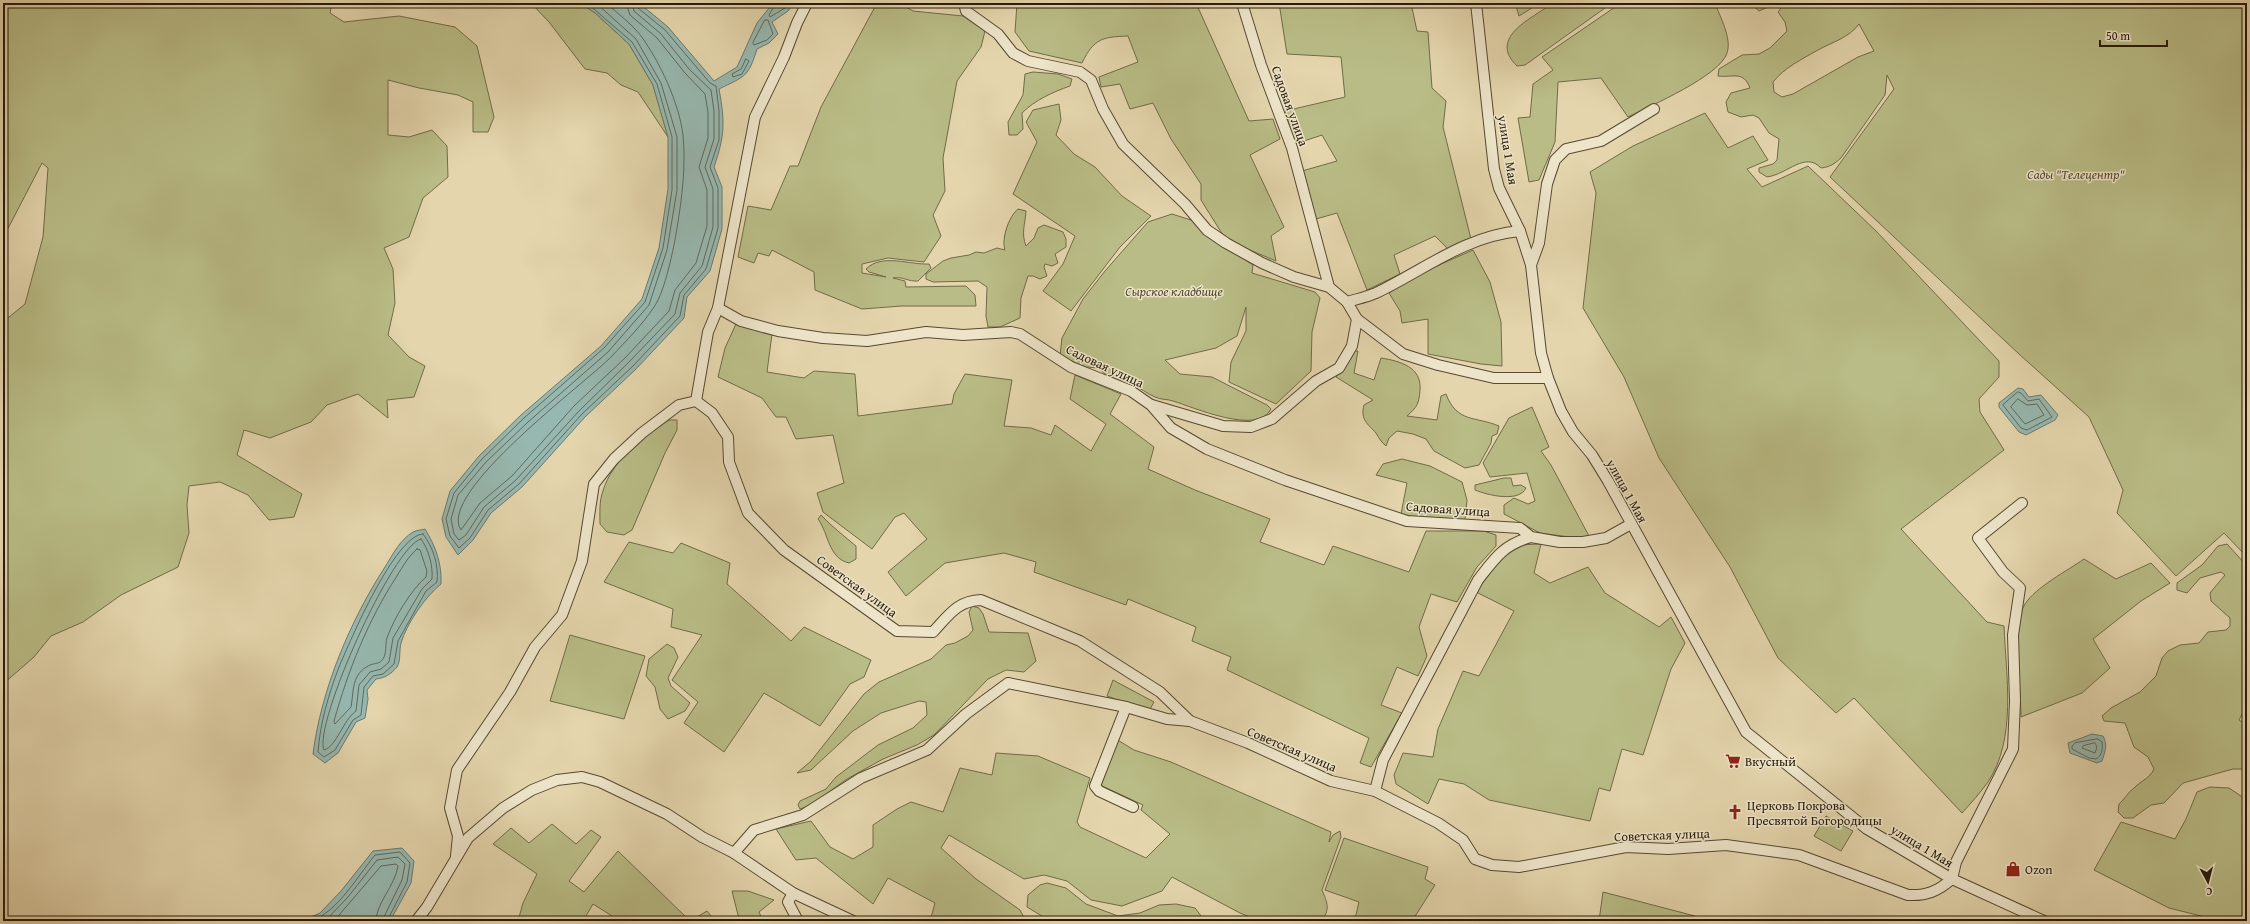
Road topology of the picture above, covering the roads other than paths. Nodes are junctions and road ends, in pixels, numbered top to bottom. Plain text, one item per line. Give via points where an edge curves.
1 (808, 3) edge
2 (964, 3) edge
3 (1242, 3) edge
4 (1476, 3) edge
5 (1654, 109) dead end
6 (1520, 231) junction
7 (1531, 265) junction
8 (1329, 288) junction
9 (1347, 302) junction
10 (718, 308) junction
11 (1357, 319) junction
12 (1548, 378) junction
13 (696, 401) junction
14 (1151, 405) junction
15 (2022, 503) dead end
16 (1631, 524) junction
17 (1531, 537) junction
18 (1126, 707) junction
19 (1190, 721) junction
20 (1375, 790) junction
21 (1134, 807) dead end
22 (734, 853) junction
23 (456, 856) junction
24 (1952, 879) junction
25 (793, 893) junction
26 (416, 921) edge
27 (798, 921) edge
28 (853, 921) edge
29 (2044, 921) edge

1 - 10 street via 755,117
2 - 8 street via 966,11 998,34 1013,53 1028,61 1080,72 1092,80 1103,109 1123,144 1185,204 1207,230 1262,263
3 - 8 street, Садовая улица via 1261,65 1292,148
4 - 6 street, улица 1 Мая via 1494,169 1499,188
5 - 7 street via 1601,141 1566,150 1555,160 1543,207 1539,243
6 - 7 street, улица 1 Мая
6 - 9 street via 1497,233 1469,243 1375,294
7 - 12 street, улица 1 Мая via 1541,352
8 - 9 street
9 - 11 street
10 - 13 street via 708,332
10 - 14 street, Садовая улица via 741,321 778,331 822,338 867,341 926,332 963,335 1011,332 1020,334 1071,367 1131,390
11 - 12 street via 1403,354 1438,365 1494,378
11 - 14 street via 1352,346 1339,368 1316,381 1272,419 1250,427 1223,426
12 - 16 street, улица 1 Мая via 1560,411 1592,455
13 - 19 street, Советская улица via 712,413 728,437 729,462 748,513 784,550 897,632 933,632 959,605 968,600 981,600 1080,641 1160,692
13 - 23 street via 678,405 642,433 614,459 594,484 582,560 562,615 535,647 510,692 457,770 450,808 458,836
14 - 17 street, Садовая улица via 1171,428 1208,449 1285,480 1407,521 1520,528
15 - 24 street via 1978,538 2003,572 2020,588 2013,635 2013,749 1956,862
16 - 17 street, Садовая улица via 1606,538 1583,542 1560,542
16 - 24 street, улица 1 Мая via 1746,732 1867,828
17 - 20 street, Садовая улица via 1514,542 1496,557 1478,580 1383,760
18 - 19 street via 1167,719
18 - 21 street via 1095,786 1099,791
18 - 22 street via 1008,683 966,714 927,750 861,778 803,815 754,830
19 - 20 street, Советская улица via 1248,743 1331,781
20 - 24 street, Советская улица via 1438,823 1463,840 1475,859 1492,865 1519,867 1626,846 1668,849 1726,845 1799,855 1908,895 1922,896 1933,893
22 - 23 street via 702,837 667,814 600,782 582,777 557,780 532,790 503,808 468,838
22 - 25 street
23 - 26 street via 427,907
24 - 29 street
25 - 27 street via 788,902
25 - 28 street

